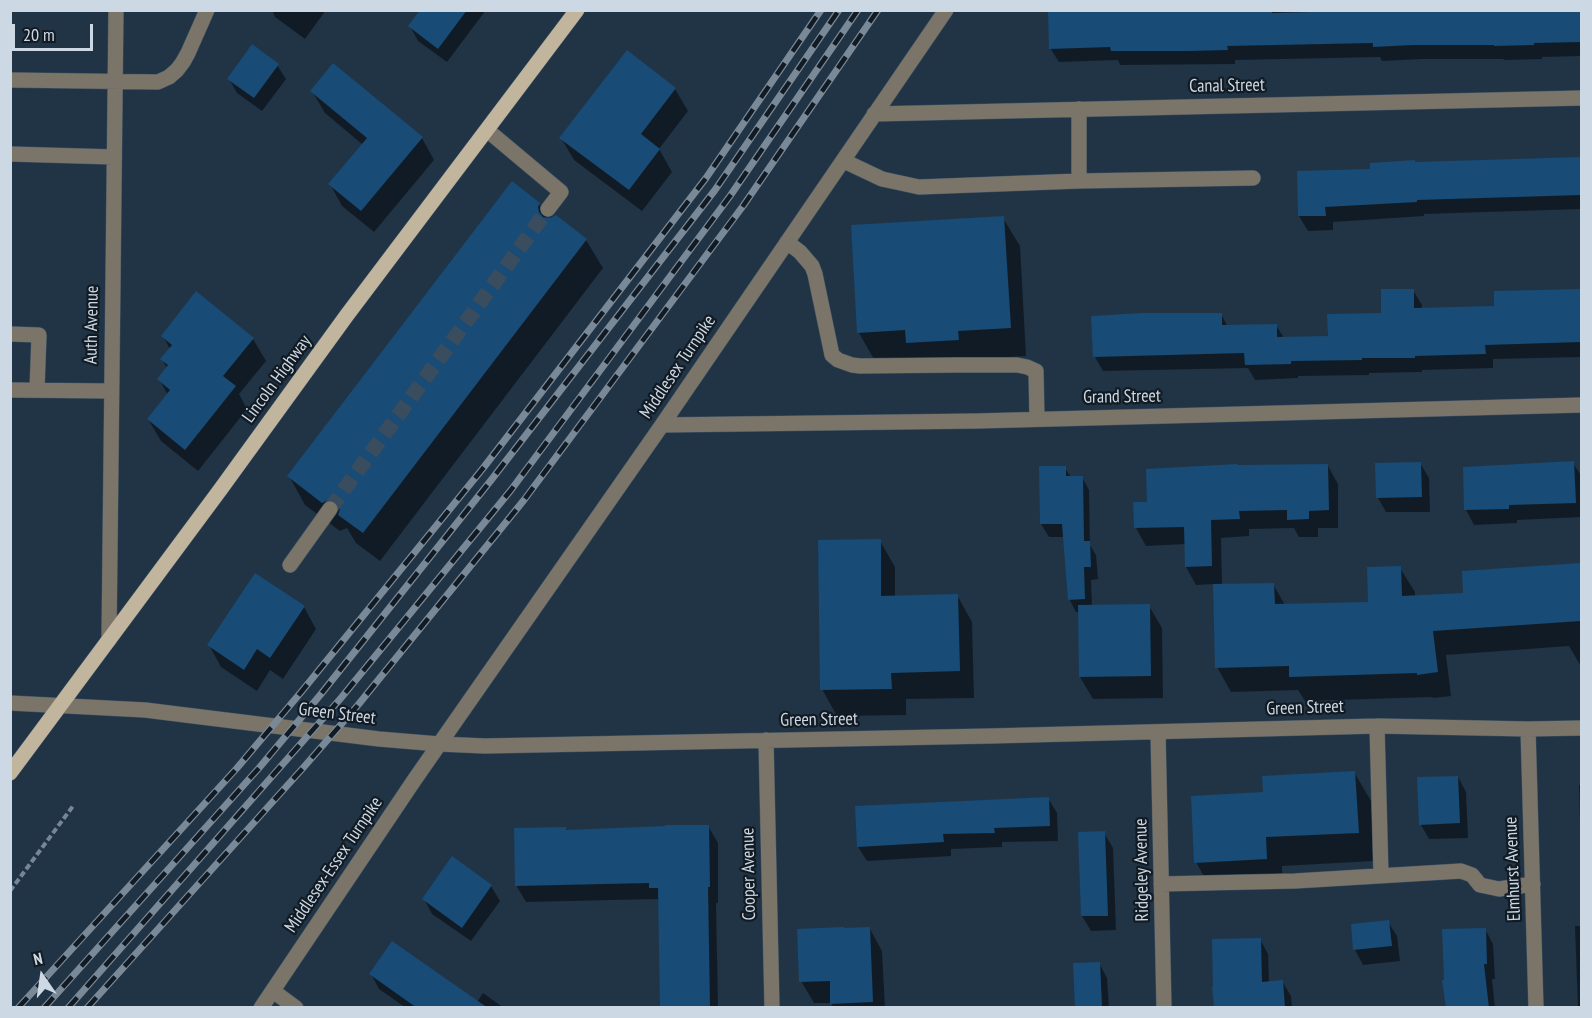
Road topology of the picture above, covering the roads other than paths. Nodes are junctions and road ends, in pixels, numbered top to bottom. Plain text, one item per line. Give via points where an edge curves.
1 (116, 10) edge
2 (207, 10) edge
3 (577, 10) edge
4 (946, 10) edge
5 (10, 80) edge
6 (115, 81) junction
7 (1581, 98) edge
8 (1078, 109) junction
9 (874, 114) junction
10 (487, 130) junction
11 (10, 154) edge
12 (114, 157) junction
13 (844, 162) junction
14 (1253, 178) dead end
15 (1079, 181) junction
16 (548, 209) tunnel mouth
17 (787, 242) junction
18 (10, 334) edge
19 (10, 390) edge
20 (37, 390) junction
21 (111, 391) junction
22 (1581, 405) edge
23 (1037, 419) junction
24 (662, 425) junction
25 (330, 509) tunnel mouth
26 (290, 565) dead end
27 (109, 640) junction
28 (10, 703) edge
29 (60, 706) junction
30 (1377, 726) junction
31 (1581, 728) edge
32 (1528, 729) junction
33 (1158, 732) junction
34 (766, 740) junction
35 (439, 744) junction
36 (10, 773) edge
37 (1381, 875) junction
38 (1161, 884) junction
39 (1533, 884) junction
40 (273, 991) junction
41 (261, 1008) edge
42 (296, 1008) edge
43 (772, 1008) edge
44 (1164, 1008) edge
45 (1536, 1008) edge

1 - 6 street, Auth Avenue
2 - 6 street via 177,70 158,82
3 - 10 main road, Lincoln Highway
4 - 9 street, Middlesex Turnpike
5 - 6 street
6 - 12 street, Auth Avenue
7 - 8 street, Canal Street
8 - 9 street, Canal Street
8 - 15 street
9 - 13 street, Middlesex Turnpike
10 - 16 street via 561,192
10 - 27 main road, Lincoln Highway
11 - 12 street
12 - 21 street, Auth Avenue
13 - 15 street via 882,179 920,187
13 - 17 street, Middlesex Turnpike
14 - 15 street
17 - 23 street via 812,266 832,355 838,360 860,366 1027,367 1036,371
17 - 24 street, Middlesex Turnpike
18 - 20 street via 39,335
19 - 20 street
20 - 21 street
21 - 27 street, Auth Avenue
22 - 23 street, Grand Street
23 - 24 street, Grand Street
24 - 35 street, Middlesex Turnpike
25 - 26 street
27 - 29 main road, Lincoln Highway
28 - 29 street, Green Street
29 - 35 street, Green Street via 146,710
29 - 36 main road, Lincoln Highway
30 - 32 street, Green Street
30 - 33 street, Green Street
30 - 37 street
31 - 32 street, Green Street
32 - 39 street, Elmhurst Avenue
33 - 34 street, Green Street
33 - 38 street, Ridgeley Avenue
34 - 35 street, Green Street
34 - 43 street, Cooper Avenue
35 - 40 street, Middlesex-Essex Turnpike
37 - 38 street
37 - 39 street via 1461,871 1472,875 1480,885 1499,889
38 - 44 street, Ridgeley Avenue
39 - 45 street, Elmhurst Avenue
40 - 41 street, Middlesex-Essex Turnpike
40 - 42 street

